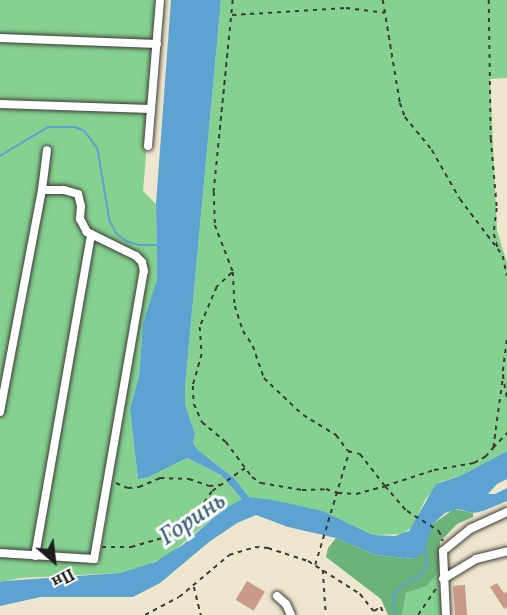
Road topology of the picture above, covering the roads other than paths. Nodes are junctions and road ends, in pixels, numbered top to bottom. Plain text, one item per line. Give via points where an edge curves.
1 (160, 0) edge
2 (0, 38) edge
3 (157, 44) junction
4 (0, 104) edge
5 (150, 109) junction
6 (148, 146) dead end
7 (47, 150) dead end
8 (42, 190) junction
9 (91, 234) junction
10 (0, 412) edge
11 (507, 512) edge
12 (507, 551) edge
13 (0, 553) edge
14 (35, 556) junction
15 (443, 579) junction
16 (277, 596) dead end
17 (291, 615) edge
18 (446, 615) edge

1 - 3 street
2 - 3 street
3 - 5 street
4 - 5 street
5 - 6 street
7 - 8 street
8 - 9 street via 78,194 81,219
8 - 10 street
9 - 14 street
9 - 14 street via 136,256 144,269 109,475 94,560
11 - 15 street via 470,529 443,551
12 - 15 street via 476,559
13 - 14 street
15 - 18 street
16 - 17 street

